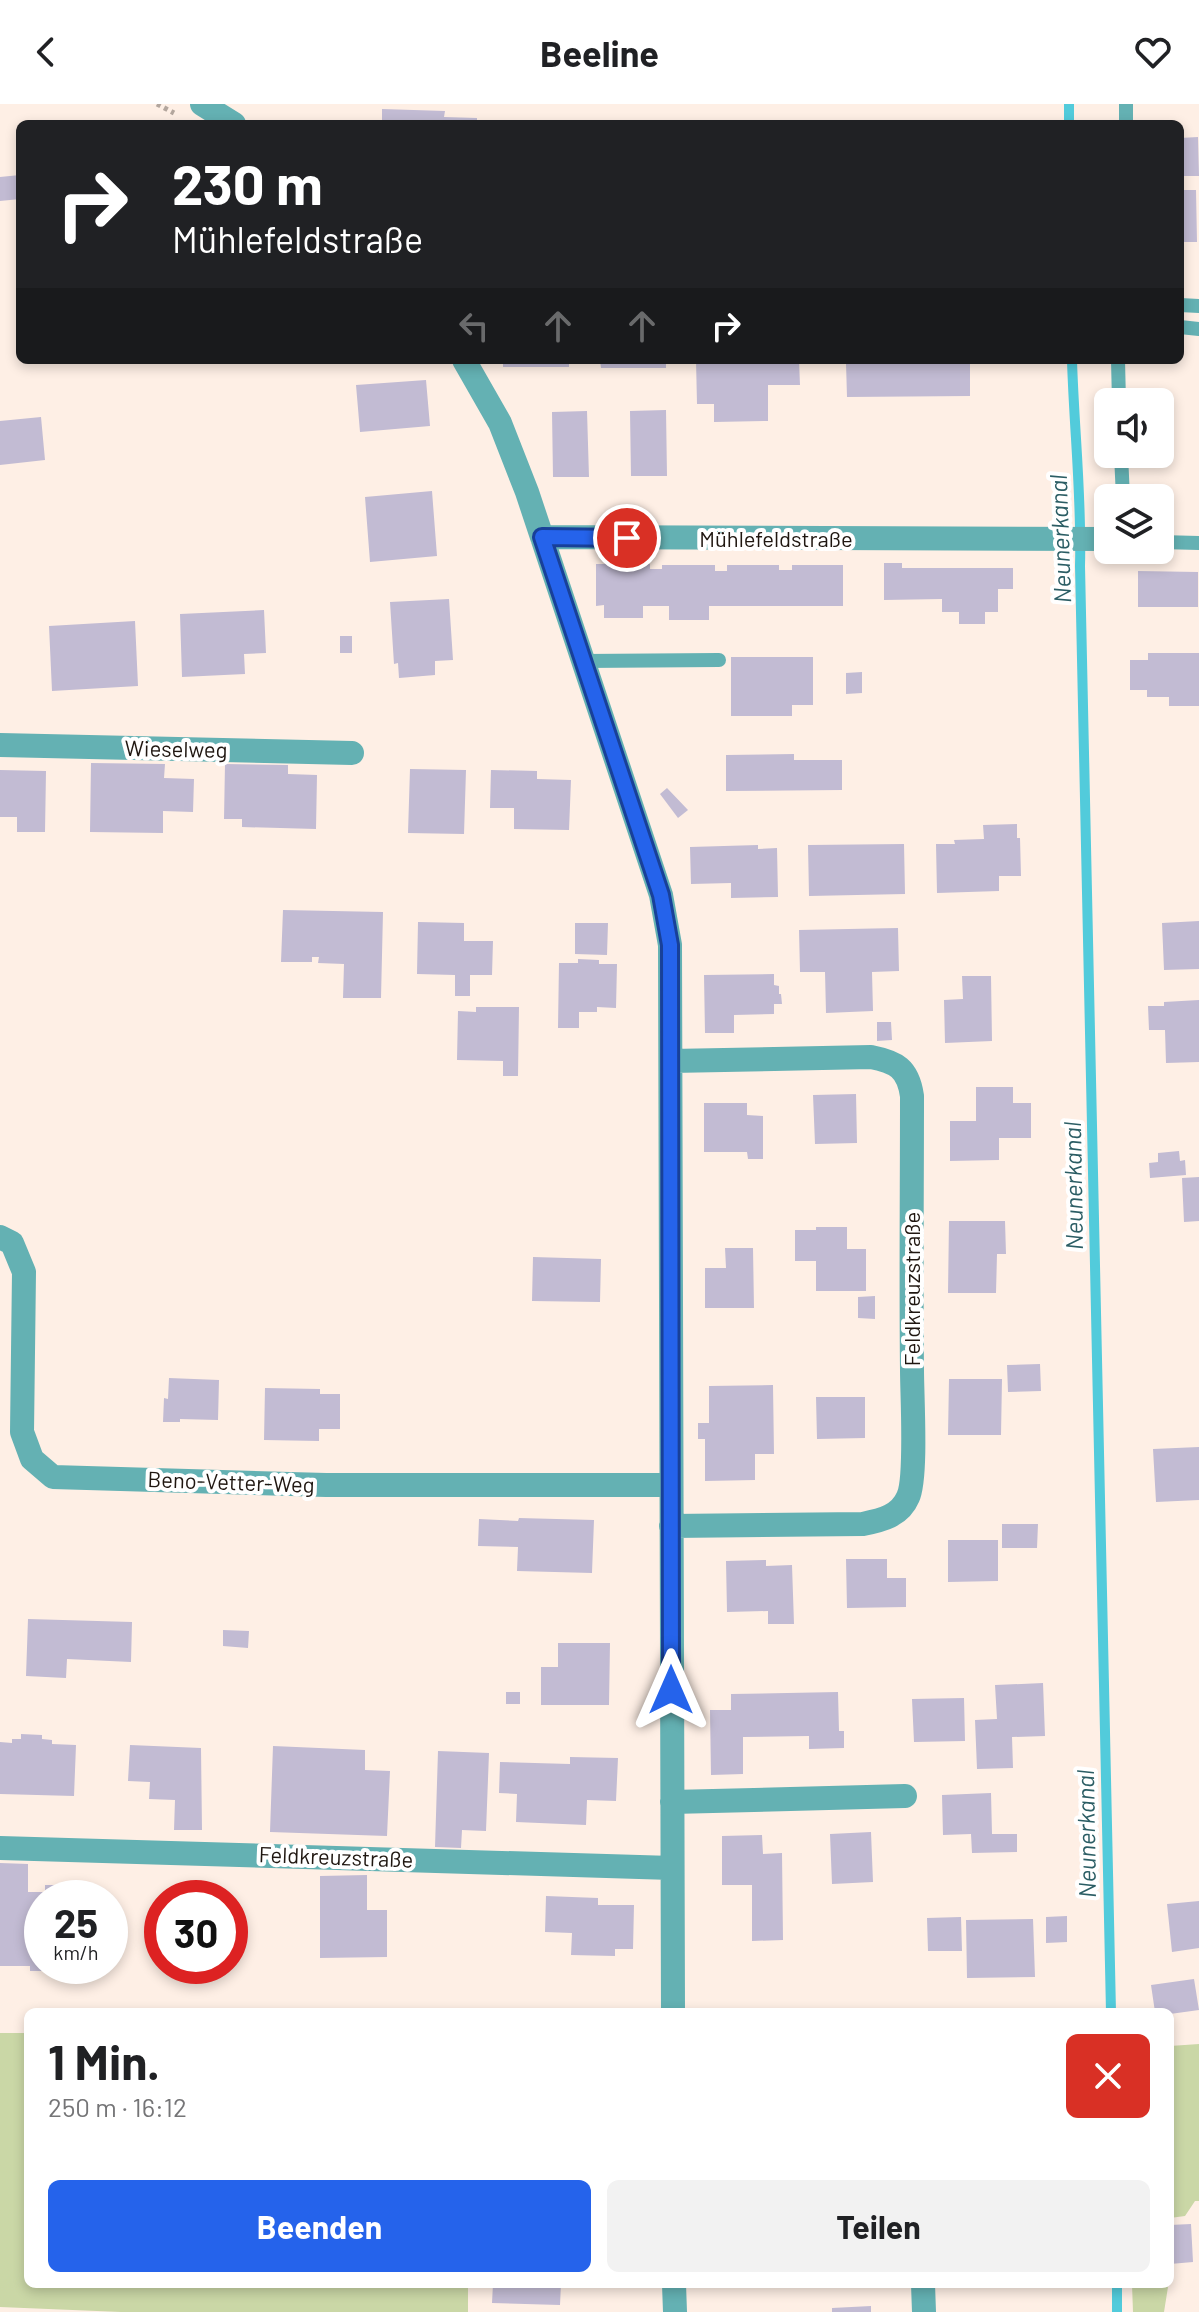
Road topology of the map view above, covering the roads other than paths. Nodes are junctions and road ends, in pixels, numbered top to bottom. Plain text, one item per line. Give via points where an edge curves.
1 (202, 104) edge
2 (237, 117) edge
3 (466, 364) edge
4 (1118, 364) edge
5 (1119, 388) edge
6 (542, 537) junction
7 (1094, 539) edge
8 (1174, 542) edge
9 (1199, 543) edge
10 (719, 660) dead end
11 (583, 661) junction
12 (0, 745) edge
13 (352, 753) dead end
14 (671, 1061) junction
15 (0, 1237) edge
16 (671, 1485) junction
17 (671, 1526) junction
18 (905, 1796) dead end
19 (672, 1802) junction
20 (0, 1848) edge
21 (672, 1868) junction
22 (673, 2008) edge
23 (674, 2288) edge
24 (923, 2288) edge
25 (675, 2312) edge
26 (924, 2312) edge

1 - 2 street
3 - 6 street via 511,448
4 - 5 lane
6 - 7 street, Mühlefeldstraße
6 - 11 street
8 - 9 lane
10 - 11 lane
11 - 14 street via 664,910 670,945
12 - 13 street, Wieselweg
14 - 16 street
14 - 17 street, Feldkreuzstraße via 871,1057 891,1061 903,1071 912,1096 913,1386 912,1474 909,1496 898,1512 863,1524
15 - 16 street, Beno-Vetter-Weg via 12,1243 24,1272 22,1432 32,1459 53,1477 326,1485
16 - 17 street
17 - 19 street
18 - 19 street
19 - 21 street
20 - 21 street, Feldkreuzstraße
21 - 22 street
23 - 25 street
24 - 26 street

